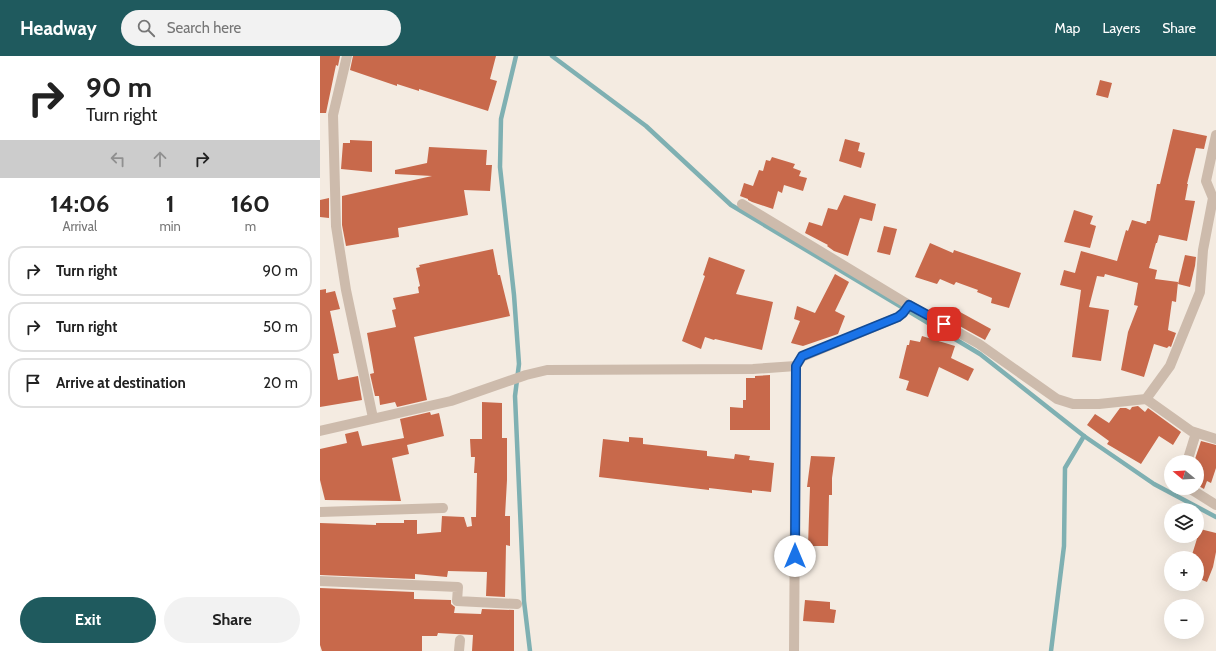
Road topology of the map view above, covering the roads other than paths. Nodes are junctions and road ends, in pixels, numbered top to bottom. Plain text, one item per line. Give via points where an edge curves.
1 (348, 56) edge
2 (1216, 135) edge
3 (742, 204) dead end
4 (906, 309) junction
5 (796, 366) junction
6 (1146, 399) junction
7 (373, 418) junction
8 (320, 431) edge
9 (1196, 433) junction
10 (1216, 439) edge
11 (1188, 455) edge
12 (1200, 495) edge
13 (1216, 505) edge
14 (443, 508) dead end
15 (320, 512) edge
16 (320, 581) edge
17 (517, 604) dead end
18 (460, 640) dead end
19 (459, 651) edge
20 (794, 651) edge

1 - 7 street via 333,115 336,226 346,290
2 - 6 street via 1206,182 1213,198 1203,250 1200,292 1170,366
3 - 4 street
4 - 5 street via 898,317 802,356
4 - 6 street via 980,344 1057,399 1073,404 1099,404
5 - 7 street via 753,369 548,370 526,375 452,401
5 - 20 street
6 - 9 street
7 - 8 street
9 - 10 street
9 - 11 street
12 - 13 street
14 - 15 street
16 - 17 street via 458,587 457,601
18 - 19 street

